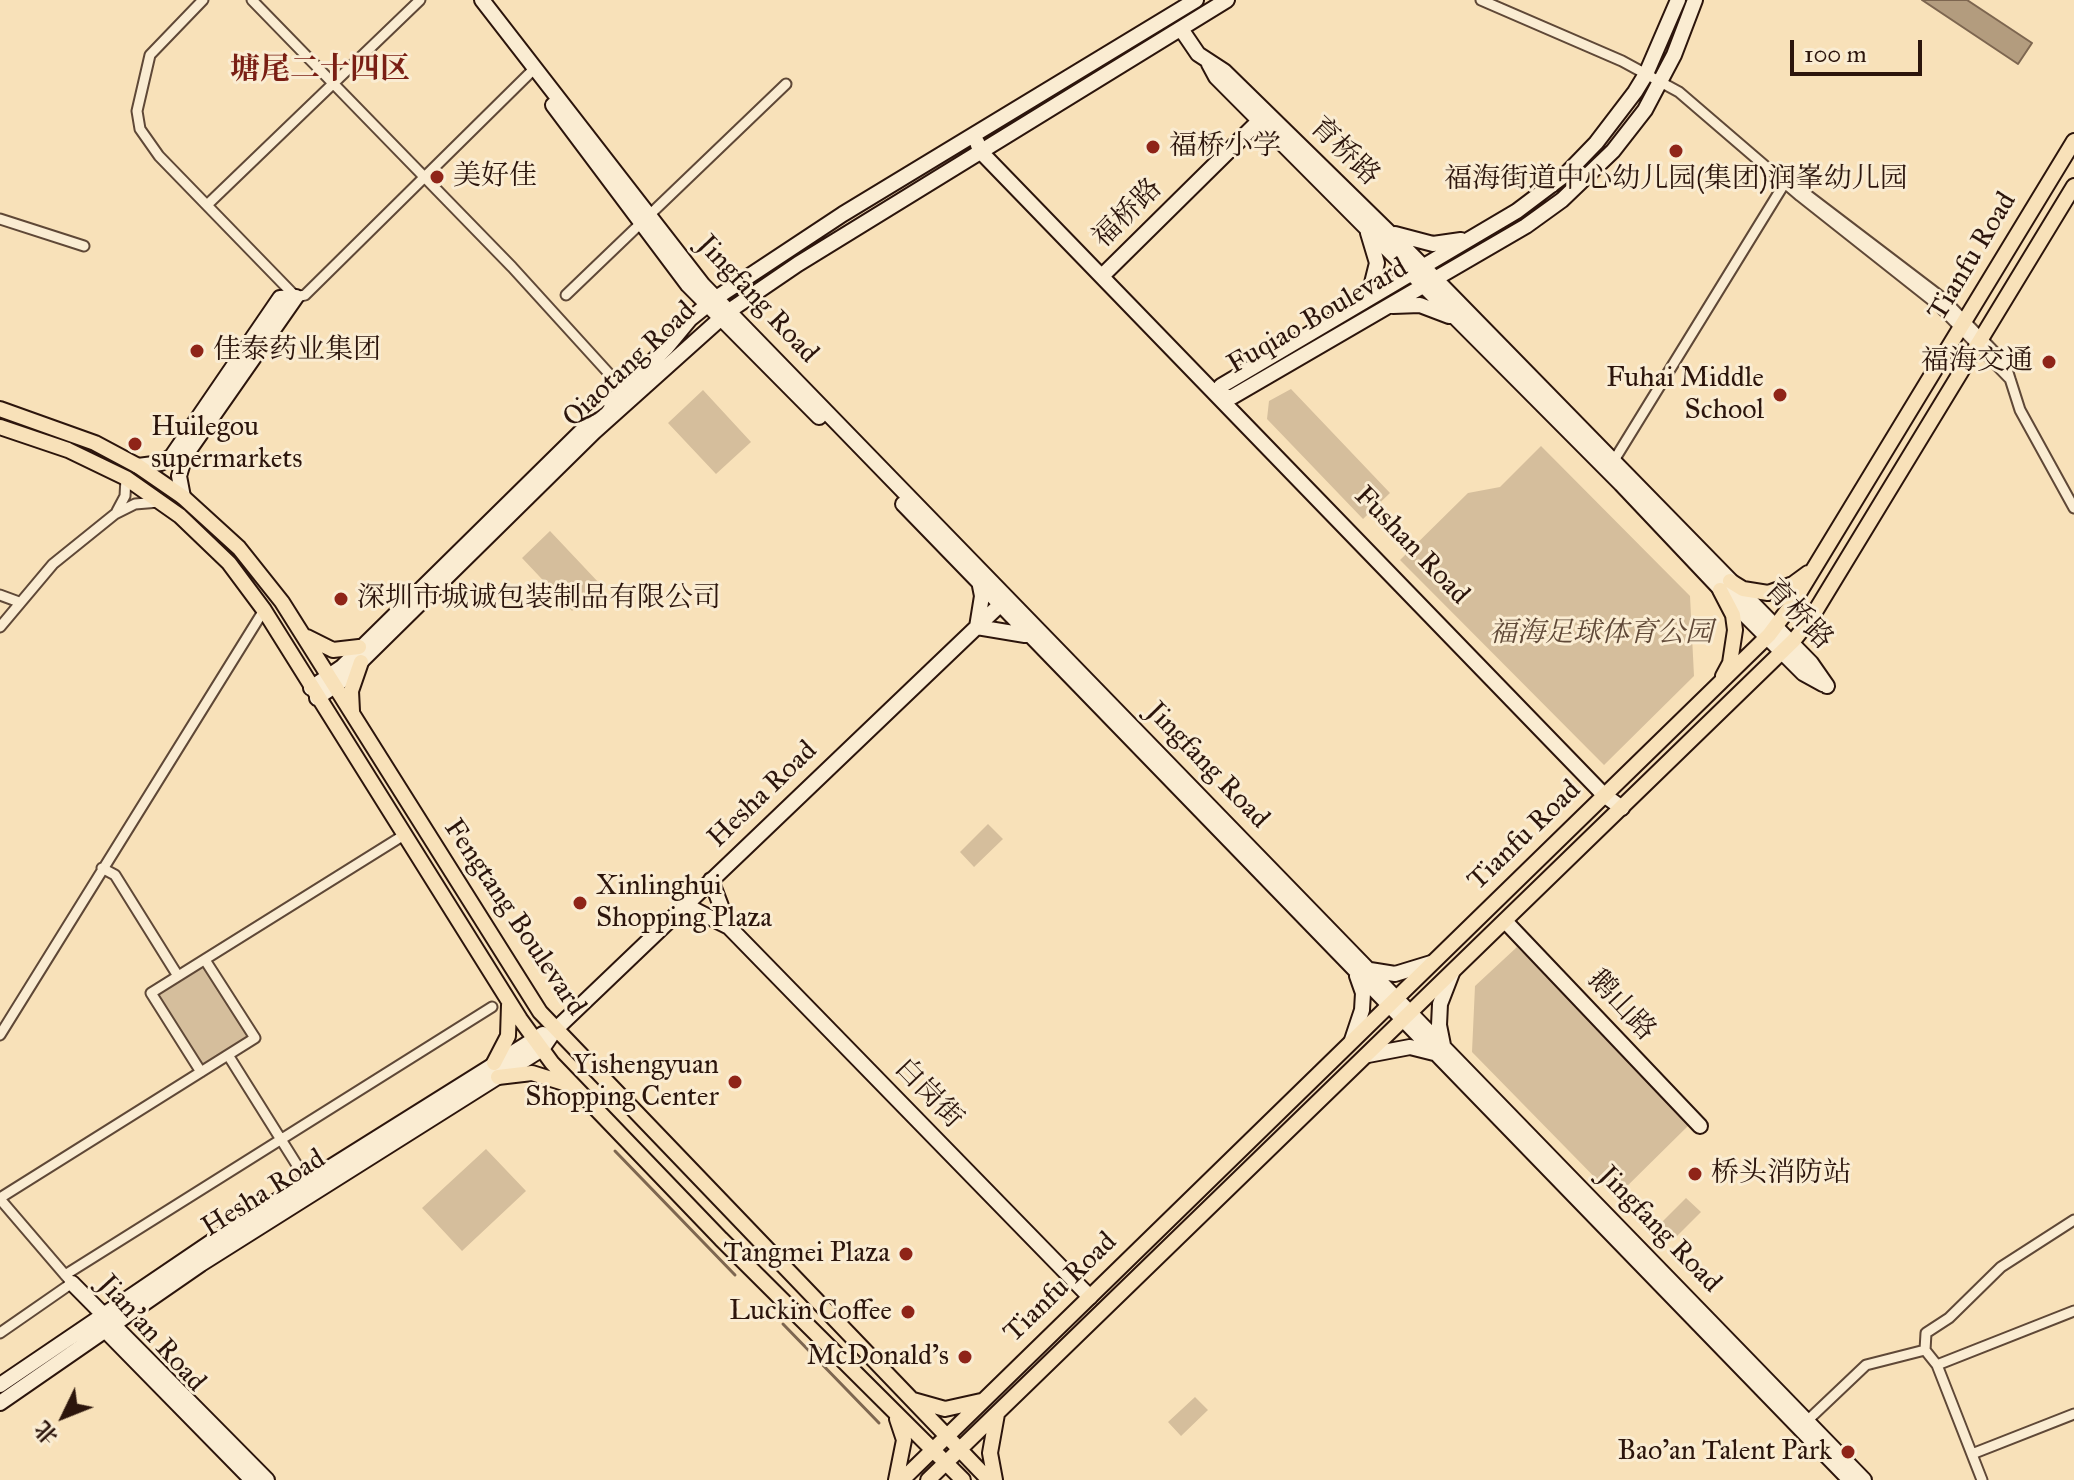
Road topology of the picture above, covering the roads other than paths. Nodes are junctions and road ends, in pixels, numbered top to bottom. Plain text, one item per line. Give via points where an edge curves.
1 (203, 0) edge
2 (252, 0) edge
3 (420, 0) edge
4 (471, 0) edge
5 (482, 0) edge
6 (1196, 0) edge
7 (1227, 0) edge
8 (1481, 0) edge
9 (1678, 0) edge
10 (1695, 0) edge
11 (1181, 29) junction
12 (1208, 63) junction
13 (532, 71) junction
14 (1646, 74) junction
15 (1661, 82) junction
16 (333, 83) junction
17 (786, 84) dead end
18 (1259, 121) junction
19 (974, 134) junction
20 (2074, 141) edge
21 (984, 148) junction
22 (424, 177) junction
23 (1786, 181) junction
24 (2074, 186) edge
25 (207, 205) junction
26 (1517, 211) junction
27 (0, 219) edge
28 (645, 219) junction
29 (1362, 223) junction
30 (1526, 226) junction
31 (1387, 230) junction
32 (1473, 237) junction
33 (84, 246) dead end
34 (1418, 270) junction
35 (1105, 273) junction
36 (1430, 282) junction
37 (566, 295) dead end
38 (296, 297) junction
39 (712, 302) junction
40 (1384, 308) junction
41 (1351, 310) junction
42 (725, 314) junction
43 (1461, 322) junction
44 (1962, 324) junction
45 (1979, 342) junction
46 (626, 386) junction
47 (1224, 394) junction
48 (0, 409) edge
49 (1, 429) edge
50 (1613, 462) junction
51 (138, 466) junction
52 (126, 478) junction
53 (183, 497) junction
54 (161, 502) junction
55 (2074, 508) edge
56 (115, 514) junction
57 (1817, 564) junction
58 (980, 585) junction
59 (1725, 585) junction
60 (0, 595) edge
61 (19, 602) junction
62 (1003, 602) junction
63 (264, 610) junction
64 (0, 627) edge
65 (977, 627) junction
66 (1771, 632) junction
67 (301, 633) junction
68 (1028, 636) junction
69 (1786, 647) junction
70 (360, 654) junction
71 (332, 682) junction
72 (1714, 690) junction
73 (314, 693) junction
74 (355, 719) junction
75 (1607, 792) junction
76 (1622, 808) junction
77 (404, 835) junction
78 (102, 868) junction
79 (711, 880) junction
80 (685, 905) junction
81 (1505, 921) junction
82 (729, 927) junction
83 (205, 960) junction
84 (1432, 963) junction
85 (1363, 971) junction
86 (1452, 973) junction
87 (178, 976) junction
88 (507, 997) junction
89 (1393, 1001) junction
90 (492, 1007) dead end
91 (1407, 1016) junction
92 (555, 1030) junction
93 (0, 1035) edge
94 (1352, 1040) junction
95 (538, 1044) junction
96 (1439, 1049) junction
97 (228, 1055) junction
98 (1368, 1055) junction
99 (496, 1070) junction
100 (201, 1072) junction
101 (571, 1085) junction
102 (1700, 1126) dead end
103 (281, 1140) junction
104 (307, 1181) junction
105 (0, 1199) edge
106 (2074, 1220) edge
107 (68, 1279) junction
108 (1090, 1297) junction
109 (2074, 1311) edge
110 (104, 1321) junction
111 (0, 1333) edge
112 (1925, 1350) junction
113 (1937, 1365) junction
114 (0, 1385) edge
115 (905, 1396) junction
116 (985, 1399) junction
117 (0, 1403) edge
118 (887, 1405) junction
119 (997, 1413) junction
120 (2074, 1414) edge
121 (1807, 1421) junction
122 (946, 1437) junction
123 (933, 1450) junction
124 (959, 1450) junction
125 (1972, 1454) junction
126 (946, 1463) junction
127 (252, 1480) edge
128 (267, 1480) edge
129 (896, 1480) edge
130 (902, 1480) edge
131 (928, 1480) edge
132 (963, 1480) edge
133 (989, 1480) edge
134 (995, 1480) edge
135 (1850, 1480) edge
136 (1864, 1480) edge
137 (1982, 1480) edge

1 - 25 street via 150,55 137,111 146,140
2 - 16 street
3 - 16 street
4 - 13 street
5 - 13 street
6 - 19 street, Qiaotang Road
7 - 11 street, Qiaotang Road
8 - 14 street
9 - 14 street, Fuqiao Boulevard
10 - 15 street, Fuqiao Boulevard
11 - 12 street, 育桥路
11 - 21 street, Qiaotang Road
12 - 18 street, 育桥路
12 - 31 street, 育桥路 via 1224,71
13 - 22 street
13 - 28 street, Jingfang Road
14 - 15 street
14 - 26 street, Fuqiao Boulevard via 1581,159
15 - 23 street
15 - 30 street, Fuqiao Boulevard via 1604,162
16 - 22 street
16 - 25 street
17 - 28 street
18 - 29 street, 育桥路
18 - 35 street, 福桥路
19 - 21 street, Fushan Road
19 - 39 street, Qiaotang Road
20 - 44 main road, Tianfu Road
21 - 35 street, Fushan Road
21 - 42 street, Qiaotang Road
22 - 38 street
22 - 46 street
23 - 44 street via 1909,271
23 - 50 street
24 - 45 main road, Tianfu Road
25 - 38 street
26 - 30 street
26 - 32 street, Fuqiao Boulevard
27 - 33 street
28 - 37 street
28 - 39 street, Jingfang Road
29 - 34 street, 育桥路
29 - 41 street via 1376,251 1376,274
30 - 36 street, Fuqiao Boulevard
31 - 32 street via 1433,244
31 - 34 street, 育桥路
32 - 34 street, Fuqiao Boulevard
34 - 36 street, 育桥路
34 - 41 street, Fuqiao Boulevard
35 - 47 street, Fushan Road
36 - 40 street, Fuqiao Boulevard
36 - 43 street, 育桥路
36 - 50 street, 育桥路
38 - 51 street via 280,298 172,456
38 - 53 street via 185,456 179,476
39 - 42 street, Jingfang Road
39 - 46 street, Qiaotang Road
40 - 43 street via 1420,305
40 - 47 street, Fuqiao Boulevard
41 - 47 street, Fuqiao Boulevard
42 - 58 street, Jingfang Road
42 - 62 street, Jingfang Road
42 - 70 street, Qiaotang Road
43 - 59 street, 育桥路
44 - 45 street
44 - 57 main road, Tianfu Road
45 - 55 street via 2010,379 2024,419
45 - 69 main road, Tianfu Road via 1810,620
46 - 70 street, Qiaotang Road
47 - 75 street, Fushan Road
48 - 51 main road, Fengtang Boulevard via 87,440
49 - 52 main road, Fengtang Boulevard via 68,450
50 - 59 street, 育桥路
51 - 53 main road, Fengtang Boulevard
52 - 54 main road, Fengtang Boulevard
52 - 56 street via 125,496
53 - 67 main road, Fengtang Boulevard via 255,566
54 - 56 street via 135,504
54 - 63 main road, Fengtang Boulevard via 220,553
56 - 61 street via 53,564
57 - 59 main road via 1793,584 1768,593
57 - 66 main road, Tianfu Road
58 - 62 street, Jingfang Road
58 - 65 street
59 - 66 street, 育桥路
59 - 72 main road via 1734,646
60 - 61 street
61 - 64 street
62 - 65 street, Hesha Road
62 - 68 street, Jingfang Road
62 - 85 street, Jingfang Road
63 - 73 main road, Fengtang Boulevard
63 - 78 street
65 - 68 street
65 - 79 street, Hesha Road
66 - 69 street, 育桥路
66 - 72 main road, Tianfu Road
67 - 70 main road via 333,650
67 - 71 main road, Fengtang Boulevard
68 - 85 street, Jingfang Road
69 - 76 main road, Tianfu Road
70 - 71 street, Qiaotang Road
70 - 74 main road via 351,691
71 - 73 street, Qiaotang Road
71 - 74 main road, Fengtang Boulevard
72 - 75 main road, Tianfu Road
73 - 77 main road, Fengtang Boulevard
74 - 92 main road, Fengtang Boulevard via 528,996
75 - 76 street, Fushan Road
75 - 84 main road, Tianfu Road
76 - 81 main road, Tianfu Road
77 - 83 street
77 - 88 main road, Fengtang Boulevard
78 - 87 street via 115,875
78 - 93 street
79 - 80 street, Hesha Road
79 - 82 street
80 - 82 street
80 - 92 street, Hesha Road
81 - 86 main road, Tianfu Road
81 - 102 street, 鹅山路
82 - 108 street, 白岗街
83 - 87 street
83 - 97 street via 255,1038
84 - 85 street via 1395,974
84 - 89 main road, Tianfu Road
85 - 89 street, Jingfang Road
85 - 94 street via 1362,1010
86 - 91 main road, Tianfu Road
86 - 96 street via 1440,1004
87 - 100 street via 151,993
88 - 95 main road, Fengtang Boulevard
88 - 99 main road via 511,1025
89 - 91 street, Jingfang Road
89 - 94 main road, Tianfu Road
90 - 103 street
91 - 96 street, Jingfang Road
91 - 98 main road, Tianfu Road
92 - 95 street, Hesha Road
92 - 115 main road, Fengtang Boulevard
94 - 108 main road, Tianfu Road
95 - 99 street, Hesha Road
95 - 101 main road, Fengtang Boulevard
96 - 98 street via 1410,1047
96 - 121 street, Jingfang Road
96 - 135 street, Jingfang Road
97 - 100 street
97 - 103 street
98 - 119 main road, Tianfu Road
99 - 101 main road via 532,1073
99 - 104 street, Hesha Road
99 - 110 street, Hesha Road via 201,1264
100 - 105 street
101 - 118 main road, Fengtang Boulevard
103 - 104 street
103 - 107 street
104 - 110 street, Hesha Road
105 - 107 street
106 - 112 street via 2001,1267 1926,1333
107 - 110 street, Jian'an Road
107 - 111 street
108 - 116 main road, Tianfu Road
109 - 113 street
110 - 114 street, Hesha Road
110 - 117 street, Hesha Road
110 - 127 street, Jian'an Road
110 - 128 street, Jian'an Road
112 - 113 street
112 - 121 street via 1866,1365
113 - 125 street
115 - 116 main road via 945,1409
115 - 122 main road, Fengtang Boulevard
116 - 122 main road, Tianfu Road
118 - 123 main road, Fengtang Boulevard
118 - 129 main road via 904,1440
119 - 124 main road, Tianfu Road
119 - 134 main road via 990,1453
120 - 125 street
121 - 136 street, Jingfang Road
122 - 123 main road, Tianfu Road
122 - 124 main road, Fengtang Boulevard
123 - 126 main road, Fengtang Boulevard
123 - 130 main road, Tianfu Road
124 - 126 main road, Tianfu Road
124 - 133 main road, Fengtang Boulevard
125 - 137 street
126 - 131 main road, Tianfu Road
126 - 132 main road, Fengtang Boulevard

